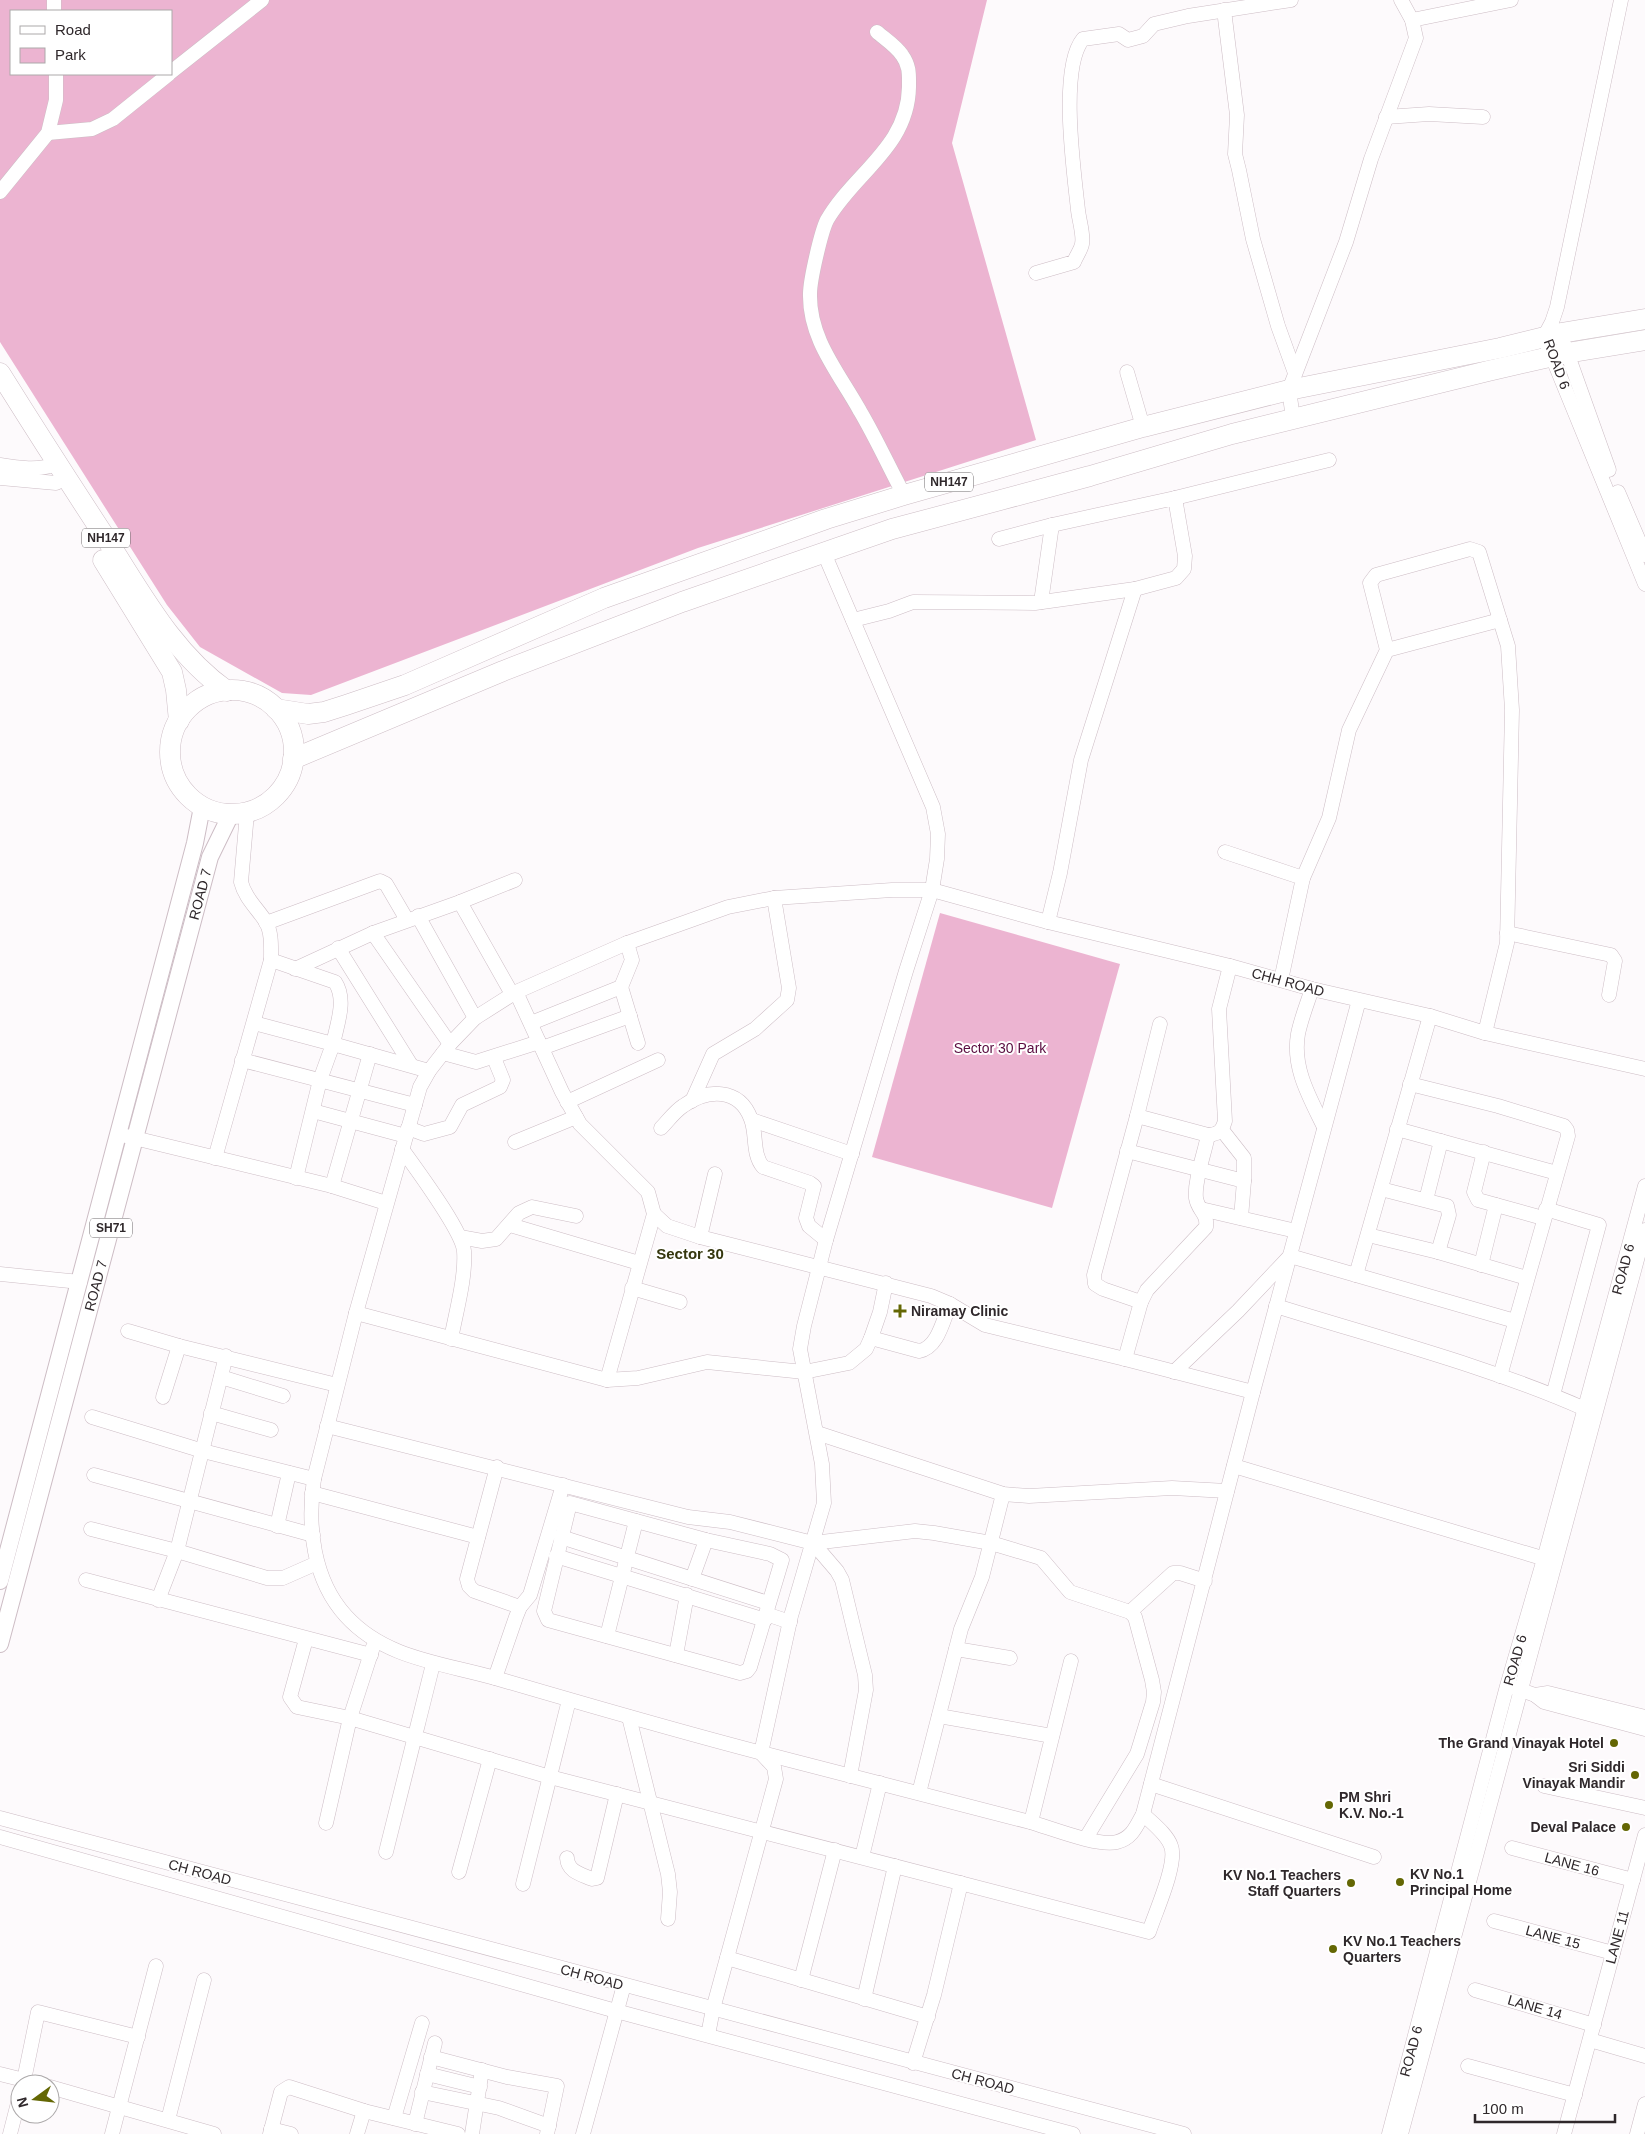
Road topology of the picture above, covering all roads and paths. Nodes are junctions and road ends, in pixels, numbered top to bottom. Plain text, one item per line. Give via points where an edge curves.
1 (262, 0) edge
2 (1291, 0) edge
3 (1401, 0) edge
4 (1510, 0) edge
5 (1621, 0) edge
6 (1224, 10) junction
7 (1412, 20) junction
8 (877, 32) dead end
9 (172, 71) edge
10 (56, 75) edge
11 (167, 75) edge
12 (1386, 117) junction
13 (1483, 117) dead end
14 (48, 133) junction
15 (0, 192) edge
16 (1036, 273) dead end
17 (1645, 319) edge
18 (1552, 331) junction
19 (1645, 340) edge
20 (1559, 355) junction
21 (1126, 372) dead end
22 (0, 373) edge
23 (1292, 382) junction
24 (0, 396) edge
25 (1294, 418) junction
26 (1143, 428) junction
27 (1329, 460) dead end
28 (0, 464) edge
29 (56, 473) junction
30 (0, 478) edge
31 (904, 495) junction
32 (1175, 498) junction
33 (1052, 525) junction
34 (999, 539) dead end
35 (824, 553) junction
36 (1645, 555) edge
37 (1645, 584) edge
38 (1135, 589) junction
39 (1041, 602) junction
40 (853, 620) junction
41 (1500, 620) junction
42 (1387, 650) junction
43 (227, 691) junction
44 (276, 709) junction
45 (179, 720) junction
46 (293, 759) junction
47 (202, 806) junction
48 (239, 814) junction
49 (1225, 852) dead end
50 (1303, 878) junction
51 (515, 880) dead end
52 (932, 890) junction
53 (774, 898) junction
54 (460, 902) junction
55 (413, 918) junction
56 (1048, 922) junction
57 (266, 923) junction
58 (373, 933) junction
59 (1507, 933) junction
60 (627, 943) junction
61 (338, 948) junction
62 (270, 960) junction
63 (1230, 966) junction
64 (295, 969) junction
65 (1280, 980) junction
66 (621, 986) junction
67 (1312, 989) junction
68 (514, 993) junction
69 (1609, 995) dead end
70 (1359, 1000) junction
71 (630, 1016) junction
72 (1430, 1016) junction
73 (475, 1018) junction
74 (254, 1023) junction
75 (531, 1024) junction
76 (1160, 1024) dead end
77 (1485, 1033) junction
78 (638, 1042) dead end
79 (333, 1044) junction
80 (540, 1045) junction
81 (446, 1048) junction
82 (370, 1054) junction
83 (494, 1058) junction
84 (242, 1060) junction
85 (658, 1060) dead end
86 (411, 1065) junction
87 (1645, 1069) edge
88 (429, 1071) junction
89 (320, 1080) junction
90 (1410, 1084) junction
91 (360, 1090) junction
92 (692, 1101) junction
93 (567, 1102) junction
94 (415, 1105) junction
95 (313, 1111) junction
96 (1136, 1116) junction
97 (576, 1117) junction
98 (752, 1120) junction
99 (351, 1122) junction
100 (1324, 1127) junction
101 (661, 1128) dead end
102 (1397, 1129) junction
103 (1222, 1130) junction
104 (118, 1134) junction
105 (1208, 1135) junction
106 (134, 1138) junction
107 (405, 1138) junction
108 (1441, 1141) junction
109 (515, 1142) dead end
110 (1127, 1151) junction
111 (1484, 1152) junction
112 (852, 1154) junction
113 (215, 1158) junction
114 (1200, 1170) junction
115 (1557, 1173) junction
116 (715, 1174) dead end
117 (296, 1178) junction
118 (1244, 1181) junction
119 (332, 1186) junction
120 (1645, 1186) edge
121 (1381, 1189) junction
122 (1426, 1200) junction
123 (386, 1203) junction
124 (1496, 1205) junction
125 (1201, 1209) junction
126 (654, 1214) junction
127 (1545, 1214) junction
128 (576, 1216) dead end
129 (1241, 1218) junction
130 (510, 1225) junction
131 (1645, 1230) edge
132 (1296, 1231) junction
133 (1368, 1235) junction
134 (460, 1237) junction
135 (700, 1237) junction
136 (826, 1240) junction
137 (1438, 1252) junction
138 (1290, 1256) junction
139 (639, 1263) junction
140 (1481, 1264) junction
141 (819, 1267) junction
142 (0, 1274) edge
143 (1356, 1275) junction
144 (1527, 1278) junction
145 (80, 1282) junction
146 (886, 1283) junction
147 (632, 1288) junction
148 (680, 1302) dead end
149 (1141, 1302) junction
150 (950, 1304) junction
151 (1276, 1306) junction
152 (356, 1313) junction
153 (1515, 1321) junction
154 (128, 1331) dead end
155 (872, 1338) junction
156 (451, 1339) junction
157 (179, 1346) junction
158 (226, 1356) junction
159 (1125, 1359) junction
160 (804, 1372) junction
161 (1174, 1372) junction
162 (1500, 1376) junction
163 (221, 1377) junction
164 (607, 1380) junction
165 (337, 1386) junction
166 (1253, 1392) junction
167 (1553, 1395) junction
168 (283, 1396) dead end
169 (163, 1397) dead end
170 (1585, 1409) junction
171 (211, 1413) junction
172 (92, 1418) dead end
173 (327, 1426) junction
174 (271, 1430) dead end
175 (817, 1433) junction
176 (203, 1451) junction
177 (1234, 1466) junction
178 (497, 1467) junction
179 (289, 1473) junction
180 (94, 1476) dead end
181 (563, 1485) junction
182 (313, 1486) junction
183 (1227, 1491) junction
184 (1003, 1494) junction
185 (189, 1502) junction
186 (636, 1521) junction
187 (278, 1526) junction
188 (90, 1529) dead end
189 (313, 1535) junction
190 (478, 1537) junction
191 (706, 1540) junction
192 (814, 1543) junction
193 (991, 1543) junction
194 (555, 1546) junction
195 (177, 1551) junction
196 (626, 1558) junction
197 (1550, 1560) junction
198 (317, 1563) junction
199 (622, 1577) junction
200 (692, 1579) junction
201 (86, 1580) dead end
202 (0, 1581) edge
203 (1205, 1581) junction
204 (687, 1595) junction
205 (158, 1600) junction
206 (520, 1608) junction
207 (766, 1612) junction
208 (1130, 1612) junction
209 (790, 1622) junction
210 (607, 1636) junction
211 (306, 1639) junction
212 (374, 1639) junction
213 (0, 1644) edge
214 (956, 1649) junction
215 (371, 1656) junction
216 (676, 1656) junction
217 (1010, 1658) dead end
218 (1071, 1661) dead end
219 (433, 1664) junction
220 (495, 1678) junction
221 (1514, 1688) junction
222 (1534, 1695) junction
223 (569, 1700) junction
224 (629, 1716) junction
225 (939, 1716) junction
226 (1645, 1717) edge
227 (350, 1718) junction
228 (1645, 1729) edge
229 (1052, 1736) junction
230 (416, 1738) junction
231 (762, 1753) junction
232 (490, 1759) junction
233 (850, 1776) junction
234 (550, 1777) junction
235 (880, 1783) junction
236 (1151, 1784) junction
237 (1544, 1786) dead end
238 (919, 1793) junction
239 (617, 1794) junction
240 (650, 1802) junction
241 (1645, 1808) edge
242 (1143, 1814) junction
243 (0, 1818) edge
244 (1031, 1822) junction
245 (326, 1823) dead end
246 (761, 1831) junction
247 (1645, 1835) edge
248 (0, 1838) edge
249 (1086, 1838) junction
250 (1512, 1848) dead end
251 (835, 1850) junction
252 (386, 1852) dead end
253 (862, 1857) junction
254 (1374, 1857) dead end
255 (567, 1858) dead end
256 (895, 1866) junction
257 (459, 1872) dead end
258 (1633, 1880) junction
259 (962, 1883) junction
260 (523, 1884) dead end
261 (668, 1919) dead end
262 (1494, 1920) dead end
263 (1613, 1953) junction
264 (727, 1958) junction
265 (156, 1966) dead end
266 (204, 1980) dead end
267 (801, 1980) junction
268 (624, 1986) junction
269 (1475, 1990) dead end
270 (864, 1998) junction
271 (713, 2009) junction
272 (616, 2011) junction
273 (928, 2017) junction
274 (422, 2023) dead end
275 (1594, 2025) junction
276 (708, 2035) junction
277 (138, 2037) junction
278 (1590, 2040) junction
279 (1645, 2056) edge
280 (913, 2063) junction
281 (1468, 2066) dead end
282 (482, 2070) junction
283 (25, 2074) edge
284 (427, 2074) junction
285 (480, 2087) junction
286 (60, 2090) edge
287 (422, 2092) junction
288 (1575, 2095) junction
289 (477, 2104) junction
290 (1645, 2104) edge
291 (120, 2106) junction
292 (364, 2111) junction
293 (394, 2118) junction
294 (168, 2120) junction
295 (414, 2124) junction
296 (548, 2130) edge
297 (271, 2131) edge
298 (112, 2134) edge
299 (214, 2134) edge
300 (291, 2134) edge
301 (357, 2134) edge
302 (458, 2134) edge
303 (472, 2134) edge
304 (583, 2134) edge
305 (1073, 2134) edge
306 (1184, 2134) edge
307 (1389, 2134) edge
308 (1401, 2134) edge
309 (1564, 2134) edge
310 (1636, 2134) edge

1 - 9 street
2 - 6 street
3 - 7 street
4 - 7 street
5 - 18 street
6 - 16 street via 1154,24 1144,36 1128,40 1119,34 1083,39 1073,58 1070,134 1082,243 1074,262
6 - 23 street via 1237,115 1235,154 1253,238
7 - 12 street via 1416,38
8 - 31 street via 902,54 909,68 909,103 893,140 827,221 810,293 812,322 817,337
10 - 14 street via 56,100
11 - 14 street via 113,118 92,128
12 - 13 street via 1429,114
12 - 23 street via 1346,242
14 - 15 street
17 - 18 highway, NH147
18 - 20 street, ROAD 6
18 - 23 highway, NH147
19 - 20 highway, NH147
20 - 25 highway, NH147
20 - 36 street, ROAD 6
20 - 37 street, ROAD 6
21 - 26 street
22 - 29 highway, NH147
23 - 25 street
23 - 26 highway, NH147
24 - 29 highway, NH147
25 - 35 highway, NH147 via 892,529
26 - 31 highway, NH147
27 - 32 street
28 - 29 street
29 - 30 street
29 - 43 highway, NH147 via 162,626 190,660
29 - 45 highway, NH147 via 172,672
31 - 44 highway, NH147 via 826,518 604,598 405,685 324,712 308,714
32 - 33 street
32 - 38 street via 1185,556 1184,569 1176,578
33 - 34 street
33 - 39 street
35 - 40 street
35 - 46 highway, NH147 via 557,650
38 - 39 street
38 - 56 street via 1081,760
39 - 40 street via 913,602
40 - 52 street via 933,807 938,834
41 - 42 street
41 - 42 street via 1480,552 1470,549 1372,578 1370,583
41 - 59 street via 1508,646 1512,710
42 - 50 street via 1349,730 1329,818
43 - 44 highway, NH147 via 250,693
43 - 45 highway, NH147 via 197,701
44 - 46 highway, NH147 via 289,728
45 - 47 highway, NH147 via 170,748 172,766 178,783
46 - 48 highway, NH147 via 286,783 278,794 265,805
47 - 48 highway, NH147 via 216,812
47 - 104 main road, ROAD 7 / SH71 via 193,853
48 - 57 street via 241,882 244,892
48 - 106 main road, ROAD 7 / SH71 via 210,857
49 - 50 street
50 - 65 street
51 - 54 street
52 - 53 street, CHH ROAD
52 - 56 street, CHH ROAD
52 - 112 street
53 - 60 street, CHH ROAD via 728,906
53 - 92 street via 789,988 787,1000 748,1034 712,1054
54 - 55 street
54 - 68 street
55 - 57 street via 380,881
55 - 58 street
55 - 73 street
56 - 63 street, CHH ROAD
57 - 62 street via 272,942
58 - 61 street
58 - 81 street
59 - 69 street via 1610,955 1615,961
59 - 77 street
60 - 66 street via 632,960
60 - 68 street, CHH ROAD
61 - 64 street
61 - 86 street
62 - 64 street
62 - 74 street
63 - 65 street, CHH ROAD
63 - 103 street via 1218,1009 1225,1121
64 - 79 street via 335,982 340,990 341,1002
65 - 67 street, CHH ROAD
66 - 71 street
66 - 75 street
67 - 70 street, CHH ROAD
67 - 100 street via 1298,1035 1297,1054 1303,1085
68 - 73 street, CHH ROAD
68 - 75 street
70 - 72 street, CHH ROAD
70 - 100 street, CHH ROAD
71 - 78 street
71 - 80 street
72 - 77 street, CHH ROAD
72 - 90 street
73 - 81 street, CHH ROAD
74 - 79 street
74 - 84 street
75 - 80 street
76 - 96 street
77 - 87 street, CHH ROAD
79 - 82 street
79 - 89 street
80 - 83 street
80 - 93 street
81 - 83 street via 470,1062
81 - 88 street, CHH ROAD
82 - 86 street
82 - 91 street
83 - 107 street via 503,1080 500,1087 462,1105 450,1127
84 - 89 street
84 - 113 street
85 - 93 street
86 - 88 street
88 - 94 street, CHH ROAD
89 - 91 street
89 - 95 street
90 - 102 street
90 - 115 street via 1564,1126 1568,1136
91 - 94 street
91 - 99 street
92 - 98 street via 713,1094 731,1096 741,1102
92 - 101 street
93 - 97 street
94 - 107 street, CHH ROAD
95 - 99 street
95 - 117 street
96 - 105 street
96 - 110 street
97 - 109 street
97 - 126 street via 648,1192
98 - 112 street
98 - 136 street via 763,1168 814,1186 806,1218
99 - 107 street
99 - 119 street
100 - 132 street, CHH ROAD
102 - 108 street
102 - 121 street
103 - 105 street
103 - 118 street via 1244,1158
104 - 106 street
104 - 145 main road, ROAD 7 / SH71
105 - 114 street
106 - 113 street
106 - 213 main road, ROAD 7 / SH71
107 - 123 street, CHH ROAD
107 - 134 street
108 - 111 street
108 - 122 street
110 - 114 street
110 - 149 street via 1094,1275 1096,1284 1103,1289
111 - 115 street
111 - 124 street via 1474,1192 1478,1200
112 - 136 street
113 - 117 street
114 - 118 street
114 - 125 street via 1196,1200
115 - 127 street
116 - 135 street
117 - 119 street
118 - 129 street
119 - 123 street
120 - 170 street, ROAD 6
121 - 122 street
121 - 133 street
122 - 137 street via 1447,1206 1449,1210
123 - 152 street, CHH ROAD
124 - 127 street
124 - 140 street
125 - 129 street
125 - 149 street via 1207,1218 1206,1228 1147,1290
126 - 135 street via 666,1226
126 - 139 street
127 - 144 street
127 - 167 street via 1599,1225
128 - 130 street via 532,1208 519,1213
129 - 132 street
130 - 134 street via 496,1239
130 - 139 street
131 - 197 street, ROAD 6
132 - 138 street, CHH ROAD
133 - 137 street
133 - 143 street
134 - 156 street via 464,1262
135 - 141 street
136 - 141 street
137 - 140 street
138 - 143 street
138 - 151 street, CHH ROAD
138 - 161 street
139 - 147 street
140 - 144 street
141 - 146 street
141 - 160 street via 800,1348
142 - 145 street
143 - 153 street
144 - 153 street
145 - 202 main road, ROAD 7 / SH71
146 - 150 street
146 - 155 street
147 - 148 street
147 - 164 street
149 - 159 street
150 - 155 street via 932,1345 927,1349 919,1351
150 - 159 street via 985,1325
151 - 162 street
151 - 166 street, CHH ROAD
152 - 156 street
152 - 165 street, CHH ROAD
153 - 162 street
154 - 157 street
155 - 160 street via 866,1349 849,1364
156 - 164 street
157 - 158 street
157 - 169 street
158 - 163 street
158 - 165 street
159 - 161 street
160 - 164 street via 707,1362 638,1378
160 - 175 street
161 - 166 street
162 - 167 street
163 - 168 street
163 - 171 street
165 - 173 street, CHH ROAD
166 - 177 street, CHH ROAD
167 - 170 street
170 - 197 street, ROAD 6
171 - 174 street
171 - 176 street
172 - 176 street
173 - 178 street
173 - 182 street, CHH ROAD
175 - 184 street
175 - 192 street via 824,1496
176 - 179 street
176 - 185 street
177 - 183 street, CHH ROAD
177 - 197 street
178 - 181 street
178 - 190 street
179 - 182 street
179 - 187 street
180 - 185 street
181 - 192 street via 688,1517 730,1522
181 - 194 street
182 - 189 street, CHH ROAD
182 - 190 street
183 - 184 street via 1172,1488 1029,1496
183 - 203 street, CHH ROAD
184 - 193 street
185 - 187 street
185 - 195 street
186 - 191 street
186 - 194 street via 570,1503
186 - 196 street
187 - 189 street
188 - 195 street
189 - 198 street, CHH ROAD
190 - 206 street via 469,1586 474,1591
191 - 200 street
191 - 207 street via 770,1554 782,1560
192 - 193 street via 915,1531
192 - 209 street
192 - 233 street via 842,1580 865,1675 865,1703
193 - 208 street via 1041,1558 1070,1592
193 - 214 street
194 - 196 street
194 - 199 street
194 - 206 street
194 - 210 street via 545,1617
195 - 198 street via 275,1580
195 - 205 street
196 - 199 street
196 - 200 street
197 - 221 street, ROAD 6
198 - 212 street, CHH ROAD via 327,1590 346,1617
199 - 204 street
199 - 210 street
200 - 207 street
201 - 205 street
203 - 208 street via 1173,1573
203 - 236 street, CHH ROAD
204 - 207 street
204 - 216 street
205 - 211 street
206 - 220 street
207 - 209 street
207 - 216 street via 747,1671 740,1673
208 - 249 street via 1135,1617 1152,1680 1153,1702 1137,1754
209 - 231 street
210 - 216 street
211 - 215 street
211 - 227 street via 290,1697 293,1703 298,1707
212 - 215 street
212 - 219 street, CHH ROAD
214 - 217 street
214 - 225 street
215 - 227 street
218 - 229 street
219 - 220 street, CHH ROAD
219 - 230 street
220 - 223 street, CHH ROAD
221 - 222 street
221 - 307 street, ROAD 6
221 - 308 street, ROAD 6
222 - 226 street via 1548,1693
222 - 228 street via 1544,1702
223 - 224 street, CHH ROAD
223 - 234 street
224 - 231 street, CHH ROAD
224 - 240 street
225 - 229 street
225 - 238 street
227 - 230 street
227 - 245 street
229 - 244 street
230 - 232 street
230 - 252 street
231 - 233 street, CHH ROAD
231 - 246 street via 774,1767 776,1779
232 - 234 street
232 - 257 street
233 - 235 street, CHH ROAD
234 - 239 street
234 - 260 street
235 - 238 street, CHH ROAD
235 - 253 street
236 - 242 street, CHH ROAD
236 - 254 street
237 - 241 street
238 - 244 street, CHH ROAD
239 - 240 street
239 - 255 street via 597,1878 592,1880 571,1870
240 - 246 street
240 - 261 street via 668,1874
242 - 249 street, CHH ROAD via 1132,1835 1116,1842
242 - 259 street via 1167,1838 1173,1860 1149,1932
243 - 268 street, CH ROAD
244 - 249 street, CHH ROAD
246 - 251 street
246 - 264 street
247 - 258 street, LANE 11
248 - 272 street, CH ROAD
250 - 258 street, LANE 16
251 - 253 street
251 - 267 street
253 - 256 street
256 - 259 street
256 - 270 street
258 - 263 street, LANE 11
259 - 273 street
262 - 263 street, LANE 15
263 - 275 street, LANE 11
264 - 267 street
264 - 271 street
265 - 277 street
266 - 294 street
267 - 270 street
268 - 271 street, CH ROAD
268 - 272 street
269 - 275 street, LANE 14
270 - 273 street
271 - 276 street
271 - 280 street, CH ROAD
272 - 276 street, CH ROAD
272 - 304 street
273 - 280 street
274 - 293 street
275 - 278 street, LANE 11
276 - 305 street, CH ROAD
277 - 283 street via 38,2012
277 - 291 street
278 - 279 street
278 - 288 street, LANE 11
280 - 306 street, CH ROAD
281 - 288 street
282 - 284 street via 433,2050
282 - 285 street
282 - 296 street via 557,2086
284 - 285 street
284 - 287 street
285 - 289 street
286 - 291 street
287 - 289 street
287 - 295 street
288 - 309 street, LANE 11
289 - 296 street via 499,2108
289 - 303 street
290 - 310 street
291 - 294 street
291 - 298 street
292 - 293 street
292 - 297 street via 290,2087 281,2092
292 - 301 street
293 - 295 street
294 - 299 street
295 - 302 street
297 - 300 street

